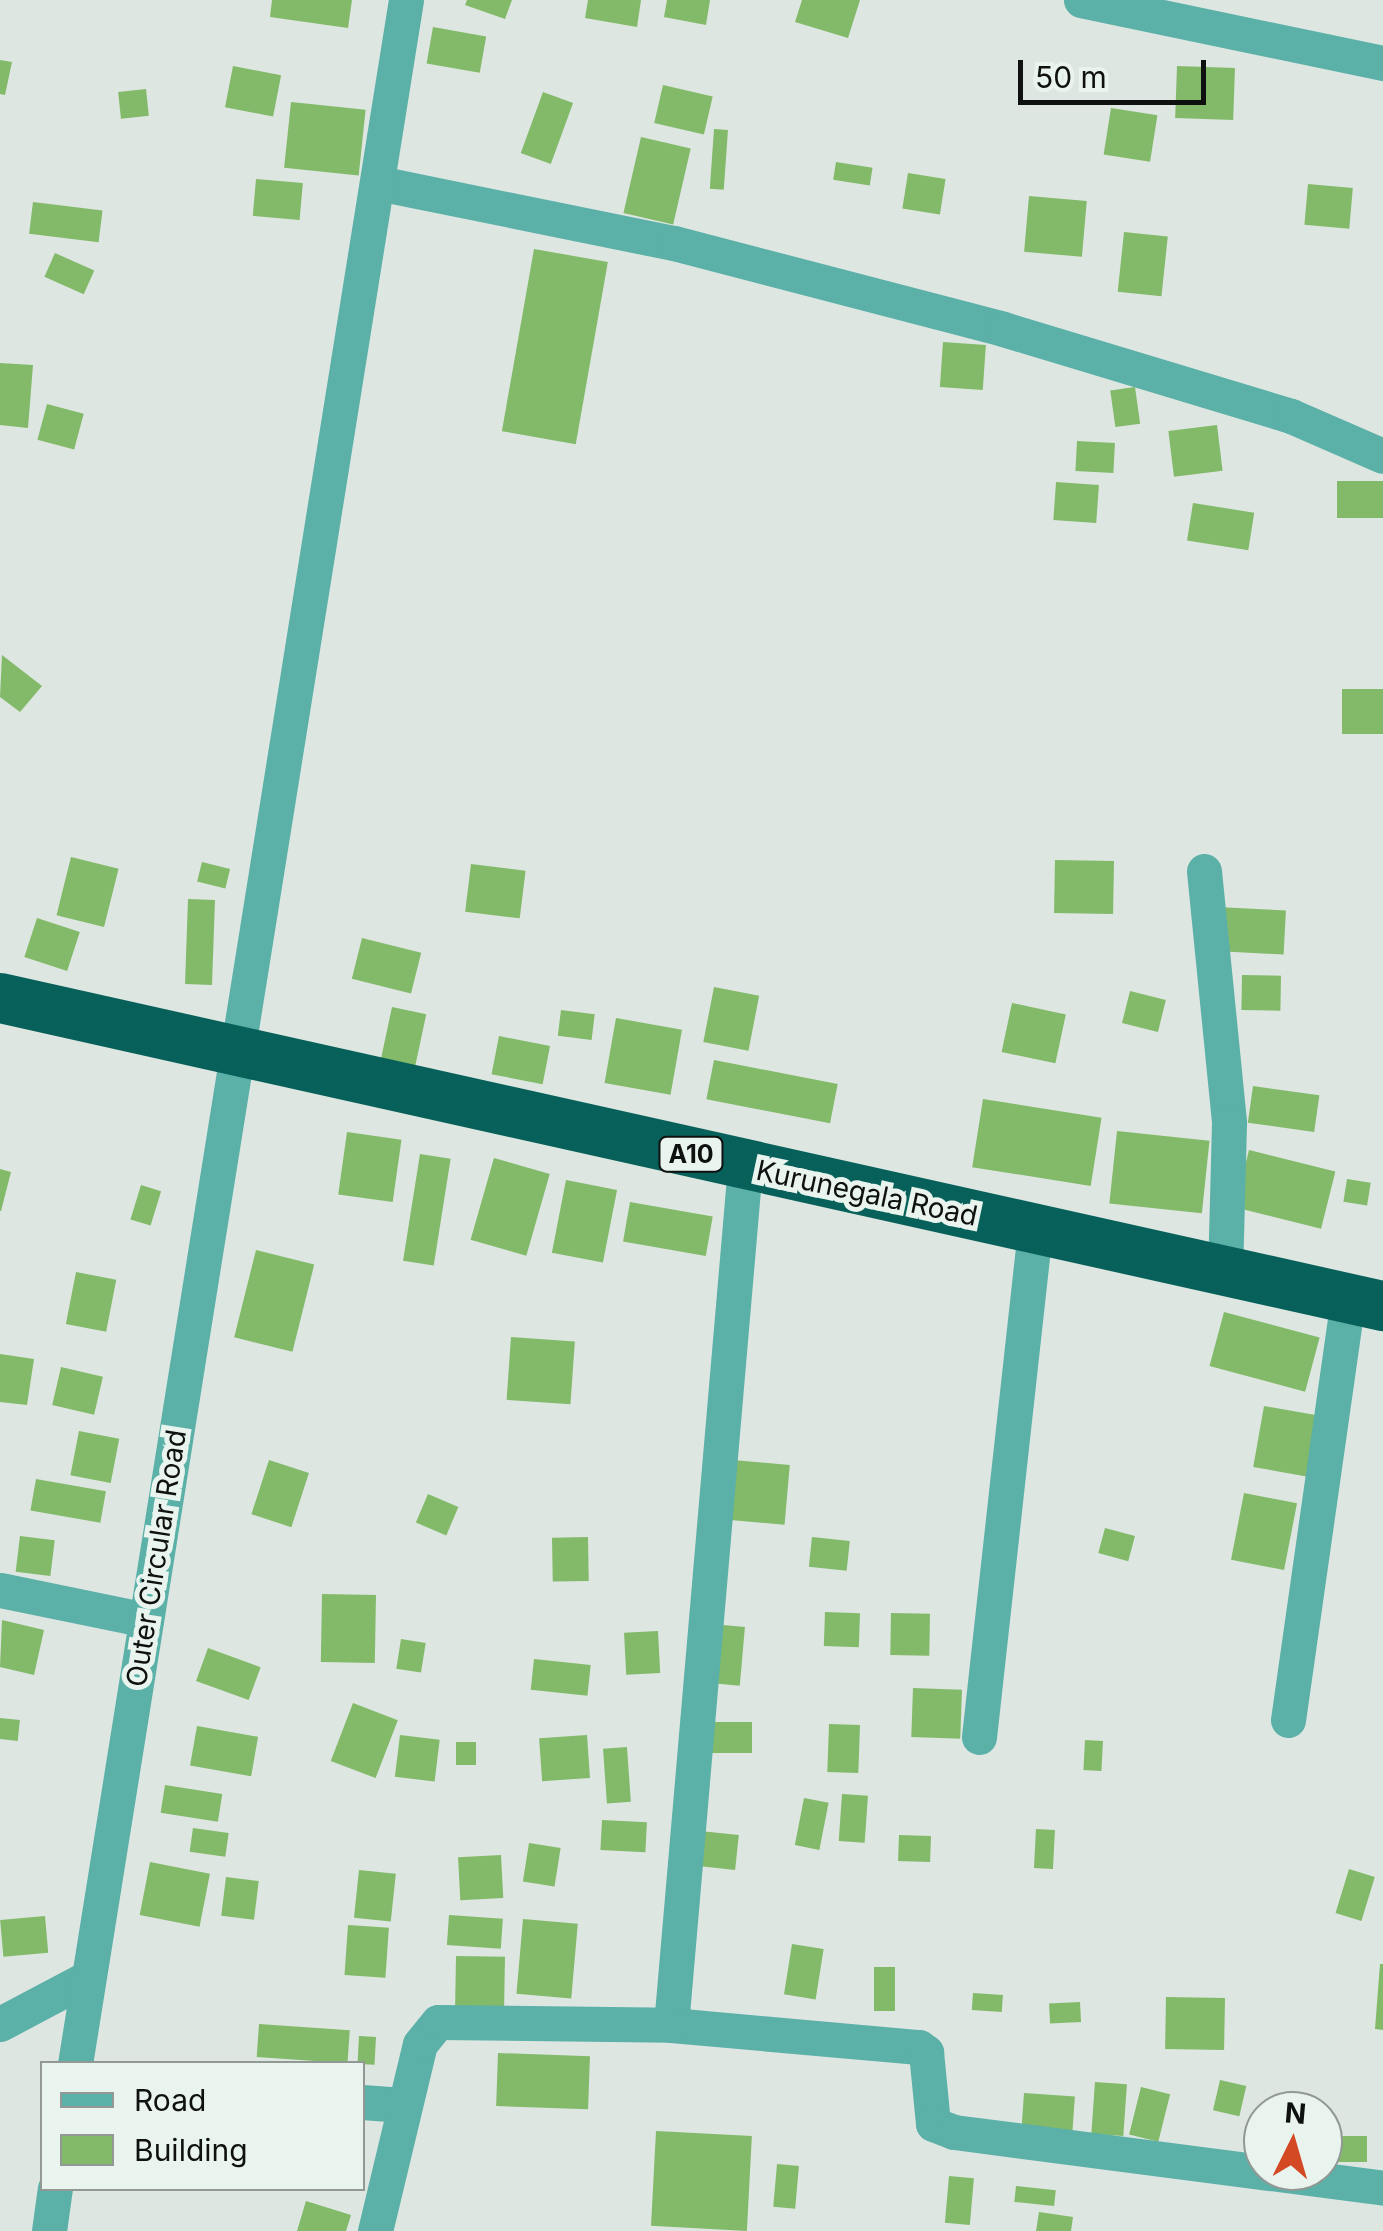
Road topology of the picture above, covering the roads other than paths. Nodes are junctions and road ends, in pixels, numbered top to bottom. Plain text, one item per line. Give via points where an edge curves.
1 (406, 0) edge
2 (1081, 0) edge
3 (1383, 63) edge
4 (378, 183) junction
5 (1383, 456) edge
6 (1204, 871) dead end
7 (0, 998) edge
8 (240, 1052) junction
9 (745, 1166) junction
10 (1034, 1230) junction
11 (1225, 1272) junction
12 (1365, 1302) edge
13 (0, 1590) edge
14 (146, 1620) junction
15 (1288, 1720) dead end
16 (979, 1737) dead end
17 (87, 1978) junction
18 (0, 2024) edge
19 (671, 2025) junction
20 (75, 2061) edge
21 (365, 2102) edge
22 (403, 2106) junction
23 (1383, 2188) edge
24 (55, 2191) edge
25 (48, 2231) edge
26 (375, 2231) edge

1 - 4 street, Outer Circular Road
2 - 3 street
4 - 5 street via 674,244 983,324 1291,416
4 - 8 street, Outer Circular Road
6 - 11 street via 1228,1123
7 - 8 highway, Kurunegala Road / A10
8 - 9 highway, Kurunegala Road / A10
8 - 14 street, Outer Circular Road
9 - 10 highway, Kurunegala Road / A10
9 - 19 street
10 - 11 highway, Kurunegala Road / A10
10 - 16 street
11 - 12 highway, Kurunegala Road / A10
12 - 15 street
13 - 14 street
14 - 17 street, Outer Circular Road
17 - 18 street
17 - 20 street, Outer Circular Road
19 - 22 street via 438,2022 420,2044
19 - 23 street via 919,2046 926,2052 933,2124 954,2132
21 - 22 street
22 - 26 street
24 - 25 street

